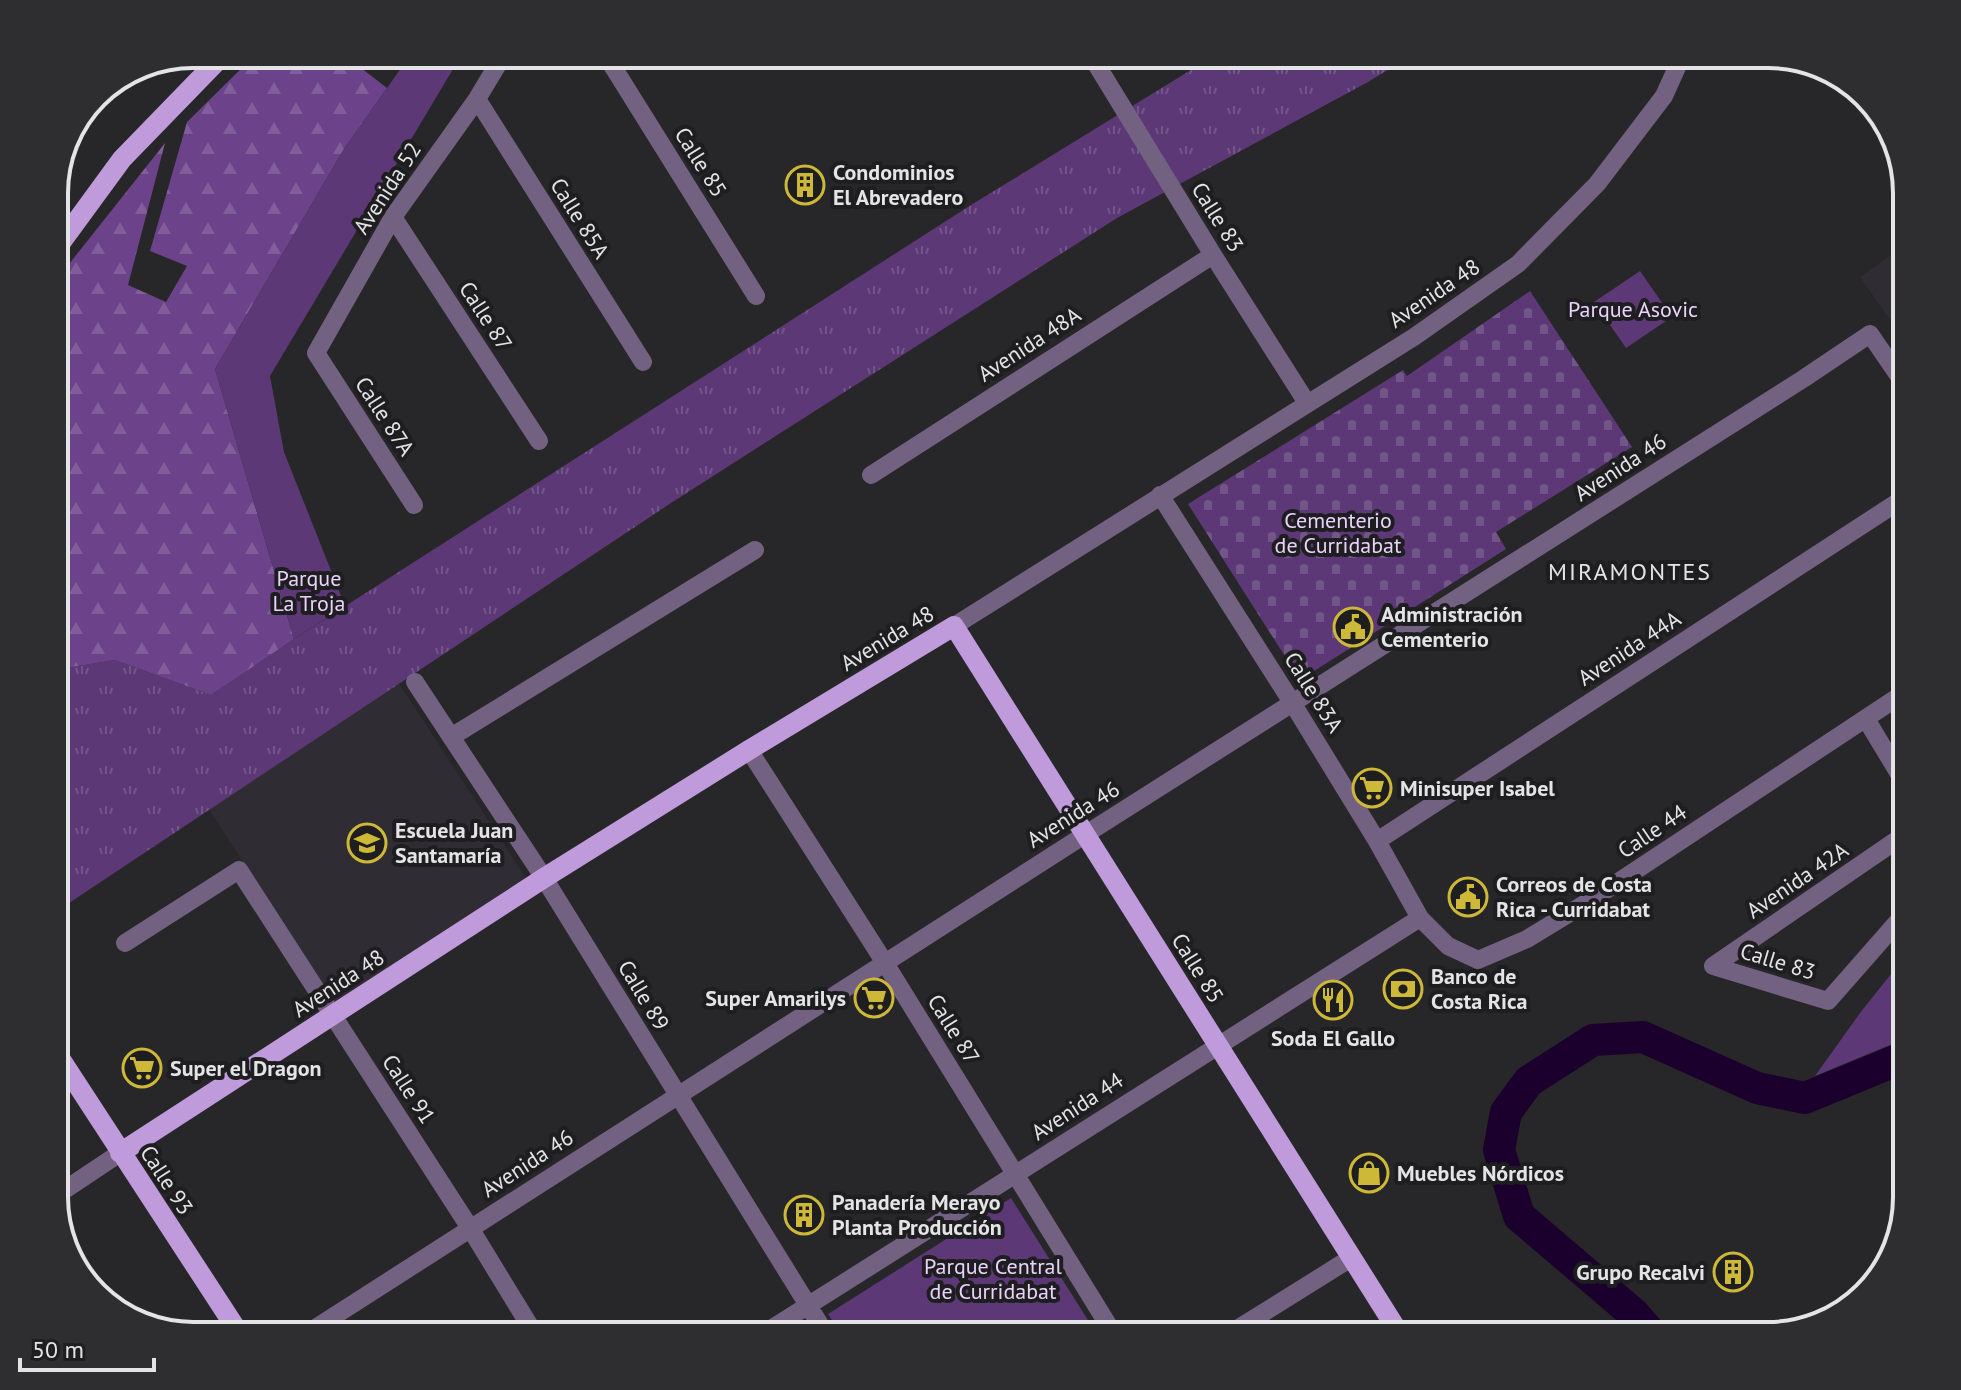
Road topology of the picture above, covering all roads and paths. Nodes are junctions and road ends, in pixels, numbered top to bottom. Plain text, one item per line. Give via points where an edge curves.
1 (210, 68) edge
2 (496, 68) edge
3 (614, 68) edge
4 (1099, 68) edge
5 (1677, 68) edge
6 (477, 99) junction
7 (393, 217) junction
8 (68, 233) edge
9 (1213, 255) junction
10 (756, 296) dead end
11 (316, 353) joint
12 (643, 362) dead end
13 (1893, 368) edge
14 (1307, 403) junction
15 (539, 441) dead end
16 (871, 475) dead end
17 (1160, 495) junction
18 (414, 505) dead end
19 (1893, 505) edge
20 (755, 550) dead end
21 (954, 626) junction
22 (415, 682) dead end
23 (1893, 701) edge
24 (1293, 704) junction
25 (1866, 719) junction
26 (451, 737) junction
27 (749, 750) junction
28 (1893, 764) edge
29 (1086, 834) junction
30 (1377, 841) junction
31 (1893, 843) edge
32 (544, 878) junction
33 (1420, 918) junction
34 (1893, 927) edge
35 (125, 943) dead end
36 (885, 963) junction
37 (1713, 966) joint
38 (333, 1015) junction
39 (1218, 1045) junction
40 (68, 1071) edge
41 (677, 1096) junction
42 (120, 1153) junction
43 (1016, 1173) junction
44 (68, 1188) edge
45 (470, 1228) junction
46 (1351, 1258) junction
47 (808, 1305) junction
48 (232, 1322) edge
49 (325, 1322) edge
50 (527, 1322) edge
51 (782, 1322) edge
52 (818, 1322) edge
53 (1106, 1322) edge
54 (1248, 1322) edge
55 (1392, 1322) edge

1 - 8 main road via 122,159
2 - 6 street, Avenida 52
3 - 10 street, Calle 85
4 - 9 street, Calle 83
5 - 14 street, Avenida 48 via 1664,96 1597,184 1518,264
6 - 7 street, Avenida 52
6 - 12 street, Calle 85A
7 - 11 street, Avenida 52
7 - 15 street, Calle 87
9 - 14 street, Calle 83
9 - 16 street, Avenida 48A
11 - 18 street, Calle 87A
13 - 24 street, Avenida 46 via 1870,334
14 - 17 street, Avenida 48
17 - 21 street, Avenida 48
17 - 24 street, Calle 83A
19 - 30 street, Avenida 44A
20 - 26 street
21 - 27 main road, Avenida 48
21 - 29 main road, Calle 85
22 - 26 street, Calle 89
23 - 25 street, Calle 44
24 - 29 street, Avenida 46
24 - 30 street, Calle 83A
25 - 28 street
25 - 33 street, Calle 44 via 1505,951 1478,960 1448,946
26 - 32 street, Calle 89
27 - 32 main road, Avenida 48
27 - 36 street, Calle 87
29 - 36 street, Avenida 46
29 - 39 main road, Calle 85
30 - 33 street, Calle 83A
31 - 37 street, Avenida 42A
32 - 38 main road, Avenida 48
32 - 41 street, Calle 89
33 - 39 street, Avenida 44
34 - 37 street, Calle 83 via 1828,1001
35 - 38 street, Calle 91 via 239,870
36 - 41 street, Avenida 46
36 - 43 street, Calle 87
38 - 42 main road, Avenida 48
38 - 45 street, Calle 91
39 - 43 street, Avenida 44
39 - 46 main road, Calle 85
40 - 42 main road, Calle 93
41 - 45 street, Avenida 46
41 - 47 street, Calle 89
42 - 44 street, Avenida 48
42 - 48 main road, Calle 93
43 - 47 street, Avenida 44
43 - 53 street, Calle 87
45 - 49 street, Avenida 46
45 - 50 street, Calle 91
46 - 54 street
46 - 55 main road, Calle 85
47 - 51 street, Avenida 44
47 - 52 street, Calle 89

